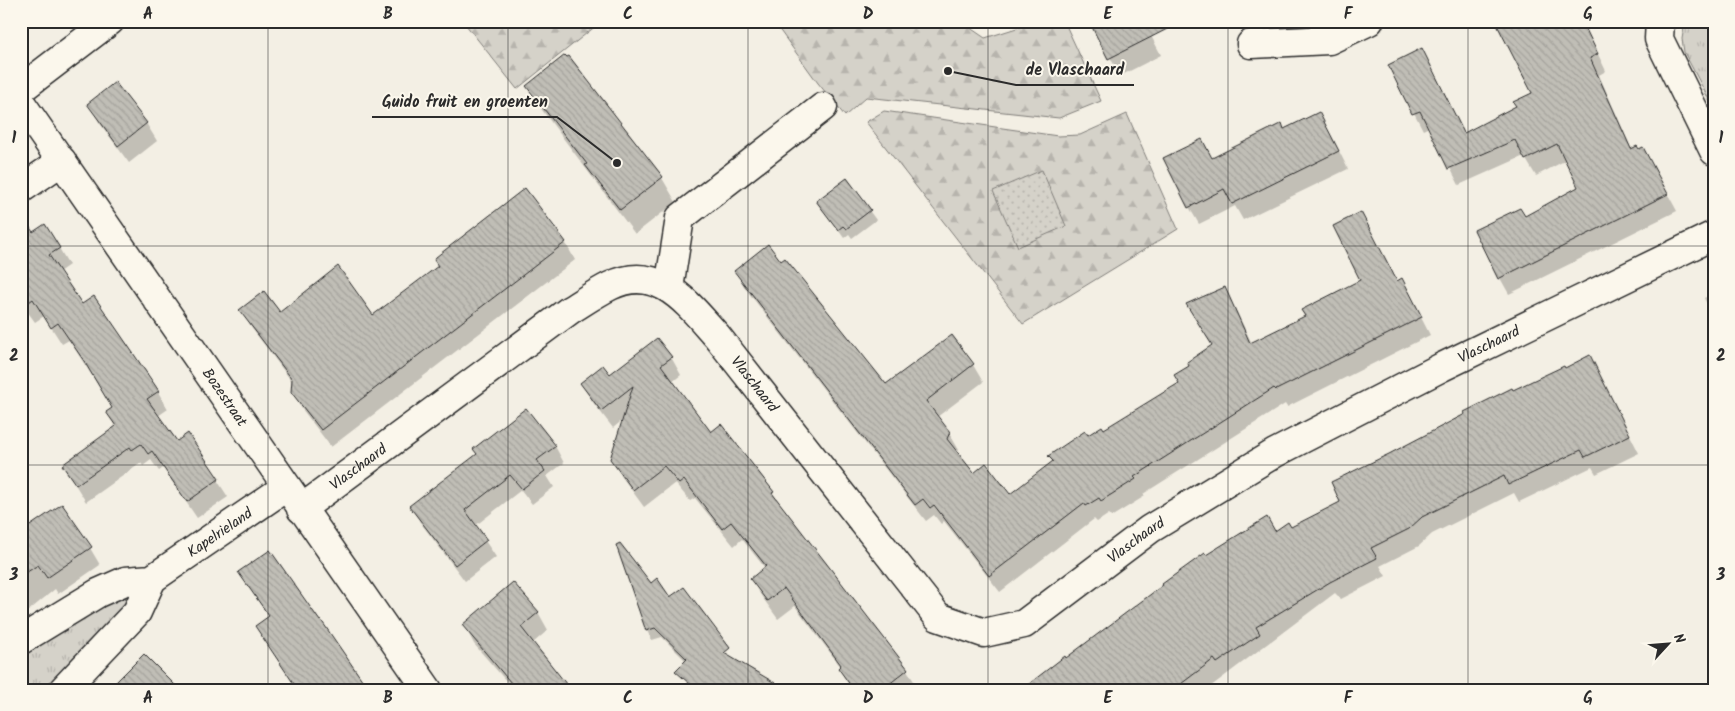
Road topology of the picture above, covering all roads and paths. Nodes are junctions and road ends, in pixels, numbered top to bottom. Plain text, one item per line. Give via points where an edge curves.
1 (110, 21) edge
2 (1369, 21) edge
3 (1660, 21) edge
4 (1251, 44) dead end
5 (21, 89) edge
6 (21, 103) edge
7 (823, 107) dead end
8 (1714, 151) edge
9 (62, 161) junction
10 (21, 188) edge
11 (1714, 234) edge
12 (669, 288) junction
13 (294, 498) junction
14 (152, 578) junction
15 (21, 640) edge
16 (63, 690) edge
17 (428, 690) edge

1 - 5 street
2 - 4 street via 1329,40
3 - 8 street via 1660,39
6 - 9 street, Bozestraat
7 - 12 street via 680,218
9 - 10 street
9 - 13 street, Bozestraat
11 - 12 street, Vlaschaard via 1275,453 1150,529 1024,624 984,633 938,617 717,336
12 - 13 street, Vlaschaard via 654,280 640,278 611,285
13 - 14 street, Kapelrieland
13 - 17 street, Bozestraat
14 - 15 street, Kapelrieland via 125,581 98,593
14 - 16 street via 137,612

